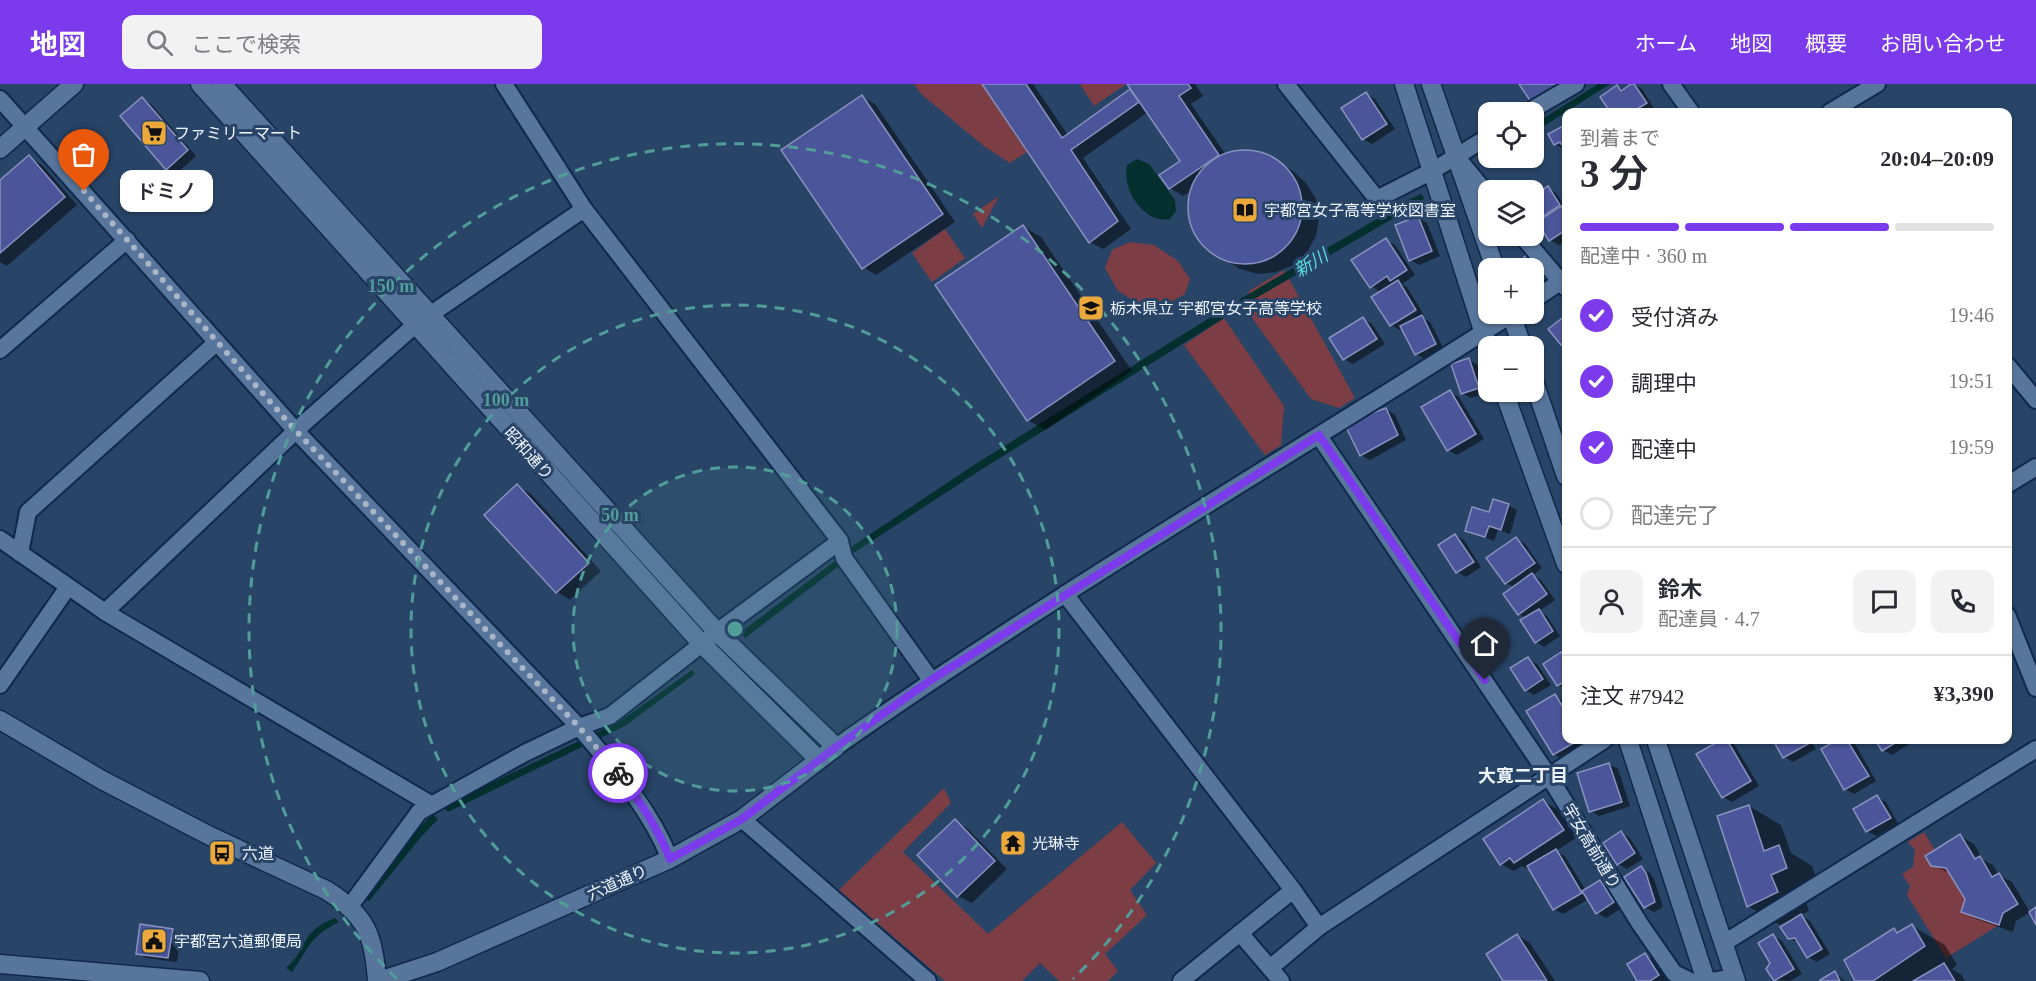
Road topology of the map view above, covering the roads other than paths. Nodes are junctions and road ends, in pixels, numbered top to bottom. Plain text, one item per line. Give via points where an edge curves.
1 (74, 84) edge
2 (200, 84) edge
3 (222, 84) edge
4 (504, 84) edge
5 (1286, 84) edge
6 (1404, 84) edge
7 (1431, 84) edge
8 (1576, 84) edge
9 (1671, 84) edge
10 (1877, 84) edge
11 (0, 99) edge
12 (1544, 103) edge
13 (1689, 108) edge
14 (1837, 108) edge
15 (26, 126) junction
16 (1478, 143) edge
17 (0, 149) edge
18 (1455, 156) junction
19 (1432, 171) junction
20 (1478, 183) edge
21 (584, 209) junction
22 (127, 240) junction
23 (1531, 246) edge
24 (1491, 258) edge
25 (1562, 280) edge
26 (1562, 283) edge
27 (1544, 294) edge
28 (422, 320) junction
29 (1501, 324) edge
30 (1484, 336) edge
31 (1488, 336) edge
32 (217, 342) junction
33 (1478, 343) edge
34 (0, 350) edge
35 (2012, 371) edge
36 (2036, 400) edge
37 (1508, 402) edge
38 (1541, 402) edge
39 (296, 431) junction
40 (1319, 435) junction
41 (1562, 464) edge
42 (2036, 467) edge
43 (2012, 482) edge
44 (0, 539) edge
45 (840, 541) junction
46 (20, 553) junction
47 (1562, 553) edge
48 (68, 587) junction
49 (1065, 594) junction
50 (105, 612) junction
51 (2012, 628) edge
52 (717, 632) junction
53 (702, 644) junction
54 (931, 680) junction
55 (0, 685) edge
56 (2036, 688) edge
57 (0, 720) edge
58 (579, 727) junction
59 (1598, 744) edge
60 (1629, 744) edge
61 (1657, 744) edge
62 (836, 747) junction
63 (2036, 749) edge
64 (819, 760) junction
65 (1548, 775) junction
66 (432, 805) junction
67 (742, 819) junction
68 (670, 859) junction
69 (1293, 890) junction
70 (350, 906) junction
71 (1319, 927) junction
72 (1240, 933) junction
73 (1724, 943) junction
74 (0, 964) edge
75 (1275, 975) edge
76 (1667, 977) edge
77 (922, 979) edge
78 (1736, 979) edge
79 (200, 981) edge
80 (378, 981) edge
81 (1181, 981) edge
82 (1690, 981) edge
83 (1706, 981) edge
84 (1712, 981) edge

1 - 15 street
2 - 28 street, 昭和通り
3 - 28 street, 昭和通り
4 - 21 street
5 - 19 street via 1377,199
6 - 19 street
7 - 18 street
8 - 12 street
9 - 13 street
10 - 14 street
11 - 15 street
15 - 17 street
15 - 22 street
16 - 18 street
18 - 19 street
18 - 20 street
18 - 24 street
19 - 30 street
21 - 28 street
21 - 45 street
22 - 32 street
22 - 34 street
23 - 25 street
26 - 27 street
28 - 39 street
28 - 52 street, 昭和通り
28 - 53 street, 昭和通り
29 - 31 street
32 - 39 street
32 - 46 street via 28,512
33 - 40 street
35 - 36 street
37 - 47 street
38 - 41 street
39 - 50 street
39 - 58 street
40 - 49 street
40 - 65 street, 宇女高前通り
42 - 43 street
44 - 46 street
45 - 52 street
45 - 54 street via 844,558
46 - 48 street
48 - 50 street
48 - 55 street
49 - 54 street
49 - 69 street
50 - 66 street
51 - 56 street
52 - 53 street
52 - 62 street, 昭和通り
53 - 58 street via 610,716
53 - 64 street, 昭和通り
54 - 62 street
57 - 70 street via 102,780 326,890
58 - 66 street
58 - 68 street via 638,800
59 - 65 street
60 - 83 street
61 - 73 street
62 - 64 street, 六道通り
63 - 73 street
64 - 67 street, 六道通り
65 - 71 street
65 - 76 street, 宇女高前通り via 1640,924
66 - 70 street via 419,812
67 - 68 street, 六道通り
67 - 77 street
68 - 80 street, 六道通り via 437,962
69 - 71 street
69 - 72 street
70 - 80 street via 372,940
71 - 75 street
72 - 75 street
72 - 81 street
73 - 78 street
74 - 79 street
76 - 82 street, 宇女高前通り
78 - 84 street

